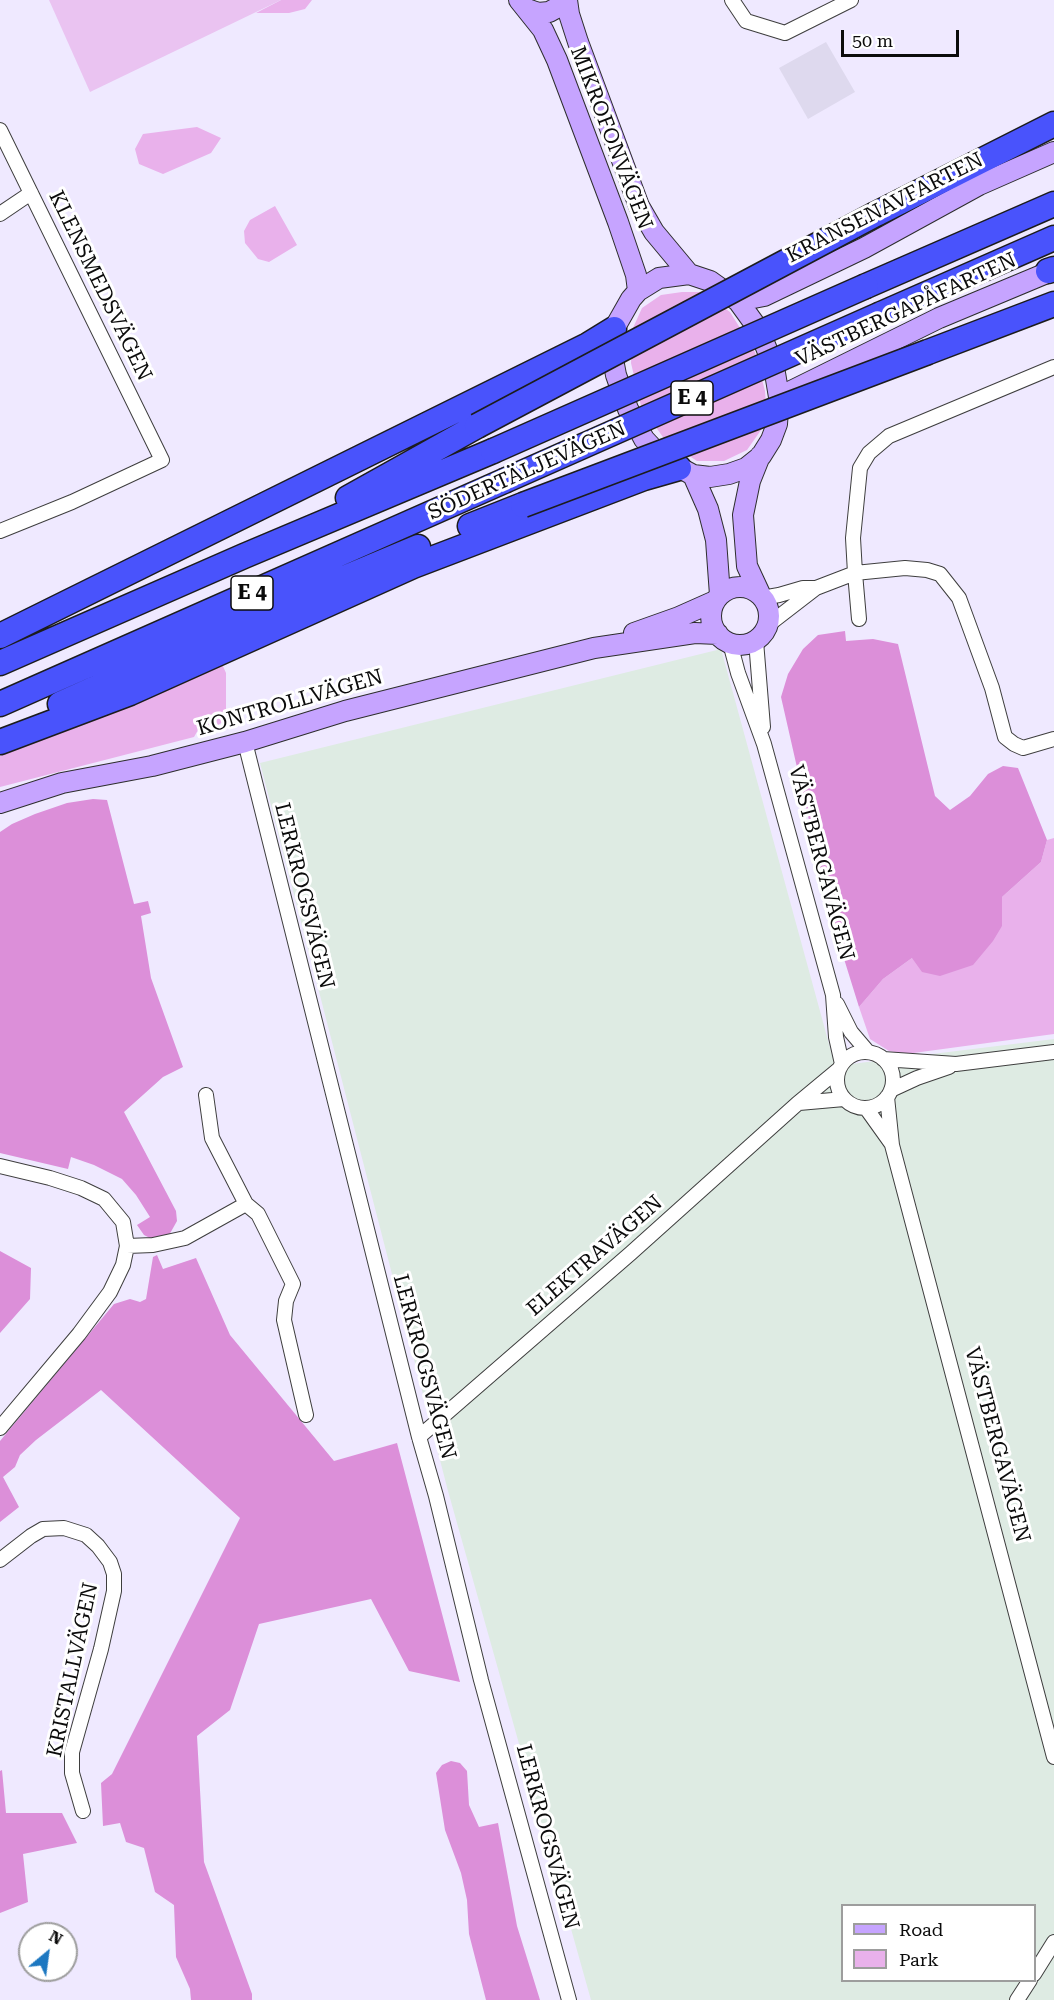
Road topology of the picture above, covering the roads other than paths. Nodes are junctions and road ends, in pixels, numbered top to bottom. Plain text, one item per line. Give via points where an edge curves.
1 (566, 0) edge
2 (732, 0) edge
3 (851, 0) edge
4 (523, 4) edge
5 (1054, 124) edge
6 (0, 130) edge
7 (1054, 152) edge
8 (31, 194) junction
9 (1054, 204) edge
10 (0, 214) edge
11 (1054, 238) edge
12 (1052, 270) edge
13 (689, 274) junction
14 (638, 291) junction
15 (738, 301) junction
16 (1054, 304) edge
17 (614, 329) junction
18 (1054, 368) edge
19 (779, 397) junction
20 (761, 456) junction
21 (686, 472) junction
22 (0, 531) edge
23 (244, 556) junction
24 (855, 573) junction
25 (816, 588) junction
26 (761, 596) junction
27 (717, 598) junction
28 (859, 619) dead end
29 (768, 625) junction
30 (0, 636) edge
31 (724, 639) junction
32 (756, 640) junction
33 (594, 648) junction
34 (0, 663) edge
35 (0, 704) edge
36 (0, 730) edge
37 (1054, 739) edge
38 (0, 742) edge
39 (245, 742) junction
40 (764, 744) junction
41 (0, 803) edge
42 (832, 995) junction
43 (868, 1052) junction
44 (1054, 1053) edge
45 (883, 1059) junction
46 (956, 1064) junction
47 (840, 1067) junction
48 (889, 1093) junction
49 (206, 1095) dead end
50 (844, 1099) junction
51 (797, 1104) junction
52 (866, 1108) junction
53 (892, 1145) junction
54 (0, 1166) edge
55 (246, 1204) junction
56 (127, 1246) junction
57 (306, 1415) dead end
58 (0, 1428) edge
59 (419, 1437) junction
60 (0, 1560) edge
61 (1054, 1757) edge
62 (83, 1811) dead end
63 (1054, 1942) edge
64 (1036, 1972) edge
65 (1029, 1982) edge
66 (569, 2000) edge
67 (1017, 2000) edge

1 - 4 street, MIKROFONVÄGEN via 549,12 538,13
1 - 13 street, MIKROFONVÄGEN via 639,206 654,232
2 - 3 street via 746,21 784,33
4 - 14 street, MIKROFONVÄGEN via 543,30 557,60 618,222
5 - 23 highway, bridge via 477,426
6 - 8 street, KLENSMEDSVÄGEN
7 - 15 street, KRANSENAVFARTEN via 979,185 864,248 764,296
8 - 10 street
8 - 22 street, KLENSMEDSVÄGEN via 162,460
9 - 23 highway, SÖDERTÄLJEVÄGEN / E 4, bridge
11 - 35 highway, SÖDERTÄLJEVÄGEN / E 4, bridge
12 - 19 street, VÄSTBERGAPÅFARTEN via 939,318
13 - 14 street via 659,278
13 - 15 street via 710,281
14 - 17 street
15 - 19 street via 759,330 774,367
16 - 36 highway, bridge via 330,583
17 - 21 street via 611,349 628,409 644,438 662,458
17 - 30 highway
18 - 24 street via 889,436 869,453 861,468 853,538
19 - 20 street via 777,424
20 - 21 street via 746,468 729,474 710,477
20 - 26 street via 750,480 743,537 747,567
21 - 27 street via 708,509 716,540
21 - 38 highway via 644,478 413,566 130,693
23 - 34 highway, SÖDERTÄLJEVÄGEN / E 4
24 - 25 street
24 - 28 street
24 - 37 street via 905,568 940,574 959,598 992,688 1005,737 1023,748
25 - 26 street
25 - 29 street
26 - 27 street via 750,588 738,587
26 - 29 street via 769,610
27 - 31 street via 711,620
27 - 33 street, KONTROLLVÄGEN via 680,617
29 - 32 street
31 - 32 street via 738,645
31 - 33 street, KONTROLLVÄGEN via 695,633
31 - 40 street, VÄSTBERGAVÄGEN
32 - 40 street, VÄSTBERGAVÄGEN
33 - 39 street, KONTROLLVÄGEN via 345,711
39 - 41 street, KONTROLLVÄGEN via 152,766 62,783
39 - 59 street, LERKROGSVÄGEN
40 - 42 street, VÄSTBERGAVÄGEN
42 - 43 street, VÄSTBERGAVÄGEN via 851,1032
42 - 47 street, VÄSTBERGAVÄGEN
43 - 45 street
43 - 47 street via 853,1054
44 - 46 street
45 - 46 street
45 - 48 street via 892,1073
46 - 48 street via 917,1077
47 - 50 street via 837,1085
47 - 51 street, ELEKTRAVÄGEN
48 - 52 street
48 - 53 street, VÄSTBERGAVÄGEN
49 - 55 street via 212,1138
50 - 51 street
50 - 52 street
51 - 59 street, ELEKTRAVÄGEN
52 - 53 street, VÄSTBERGAVÄGEN
53 - 61 street, VÄSTBERGAVÄGEN
54 - 56 street via 50,1178 104,1198 123,1222
55 - 56 street via 186,1238
55 - 57 street via 258,1215 293,1284 284,1320
56 - 58 street via 110,1292
59 - 66 street, LERKROGSVÄGEN
60 - 62 street, KRISTALLVÄGEN via 43,1529 64,1528 86,1535 112,1568 114,1592 72,1752 72,1773
63 - 64 street
65 - 67 street

